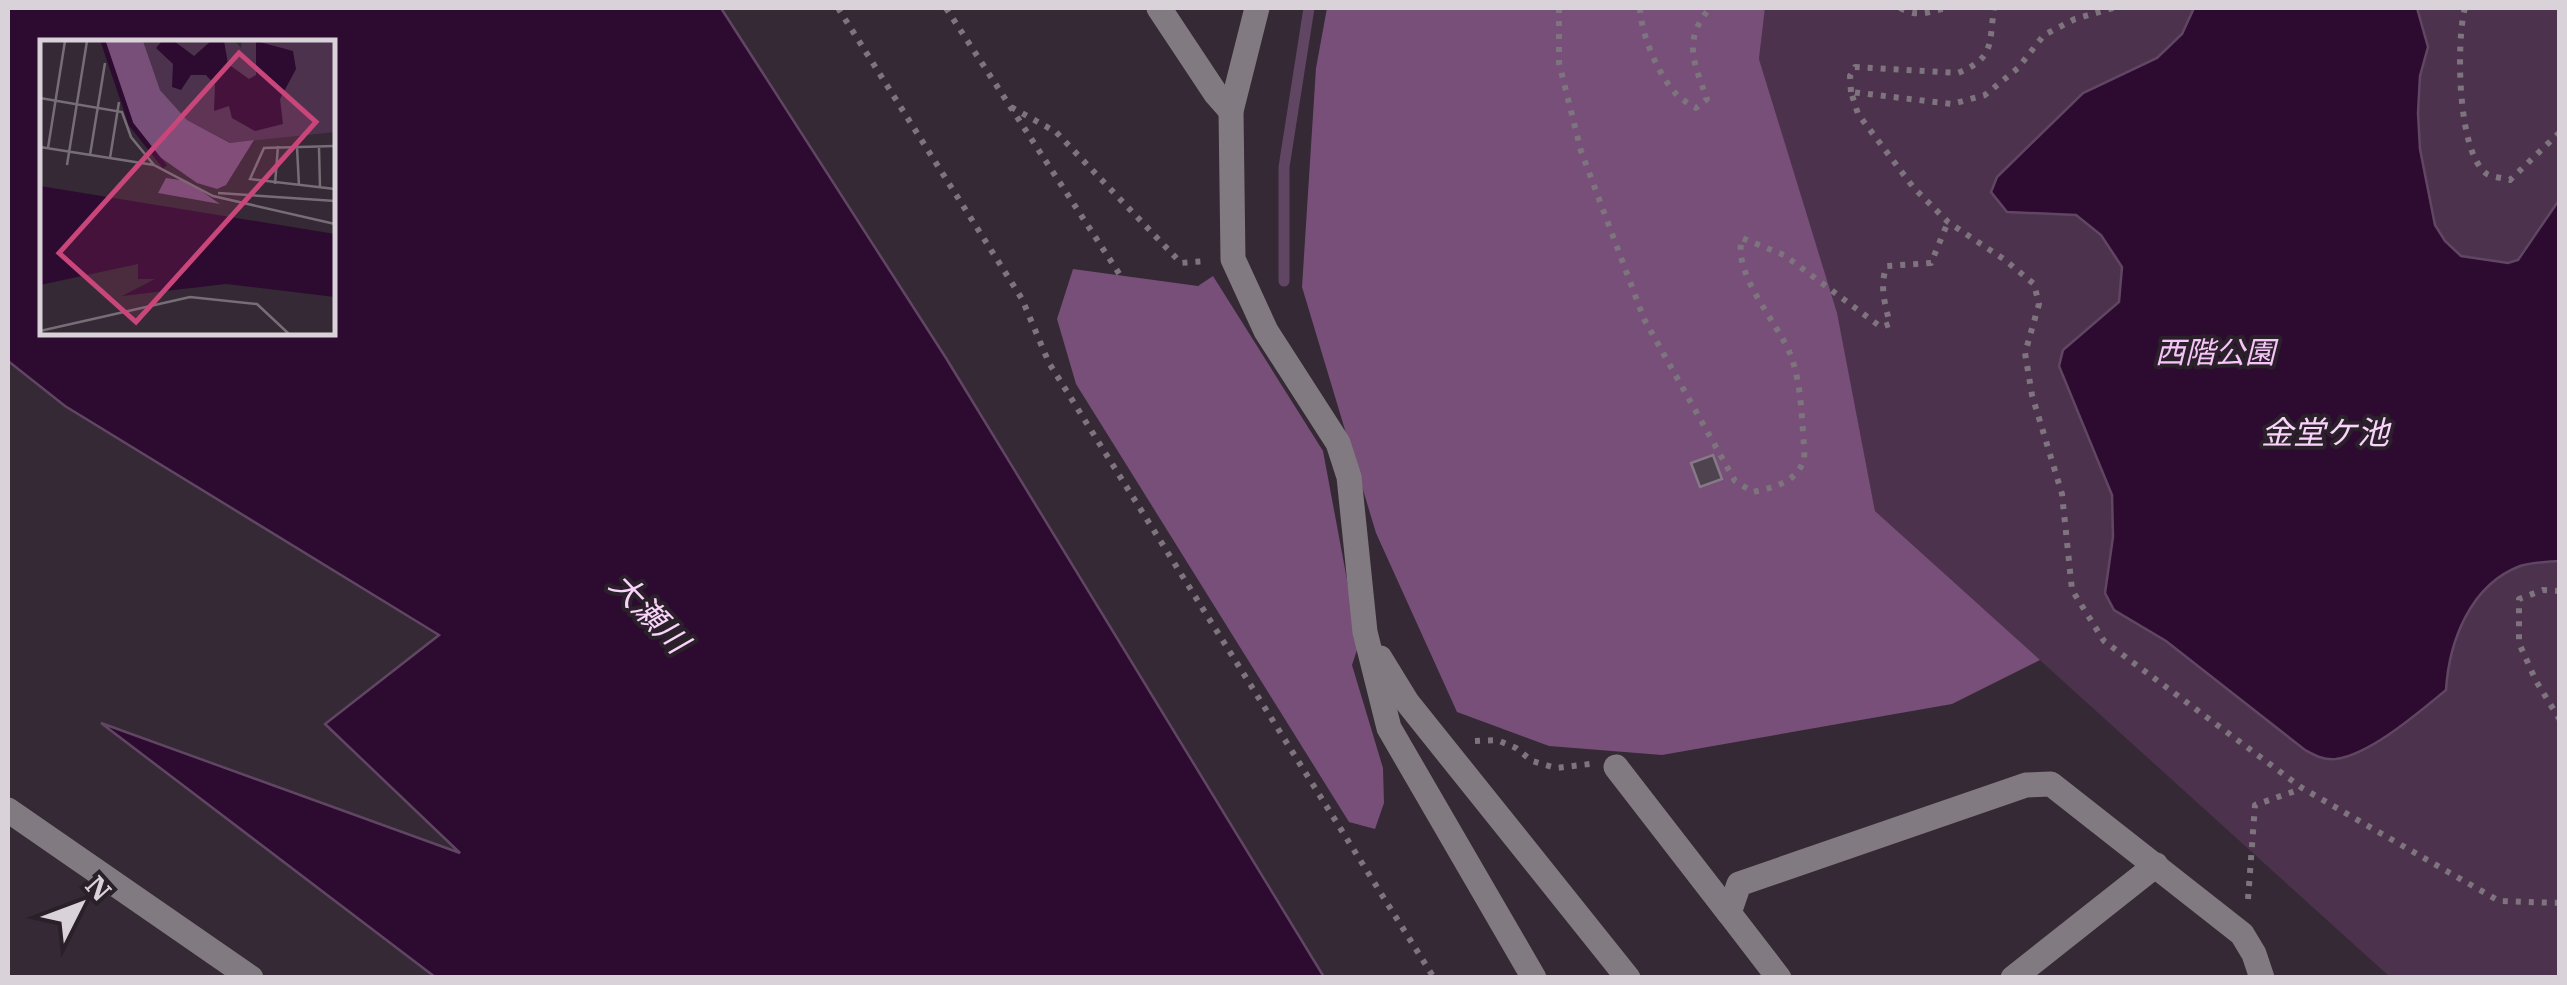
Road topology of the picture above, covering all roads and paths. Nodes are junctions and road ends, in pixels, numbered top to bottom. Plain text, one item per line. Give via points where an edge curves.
1 (838, 8) edge
2 (946, 8) edge
3 (1160, 8) edge
4 (1257, 8) edge
5 (1559, 8) edge
6 (1640, 8) edge
7 (1710, 8) edge
8 (1900, 8) edge
9 (1945, 8) edge
10 (1994, 8) edge
11 (2113, 8) edge
12 (2465, 8) edge
13 (1851, 92) junction
14 (1010, 106) junction
15 (1230, 111) junction
16 (2560, 132) edge
17 (1948, 222) junction
18 (1233, 259) junction
19 (1122, 278) dead end
20 (2560, 590) edge
21 (1365, 632) junction
22 (2560, 720) edge
23 (1441, 744) junction
24 (1616, 766) joint
25 (2302, 788) junction
26 (8, 810) edge
27 (2156, 865) junction
28 (2560, 902) edge
29 (1729, 913) junction
30 (2242, 934) junction
31 (251, 978) edge
32 (1434, 978) edge
33 (1534, 978) edge
34 (1628, 978) edge
35 (1780, 978) edge
36 (2013, 978) edge
37 (2262, 978) edge

1 - 32 path via 1022,300 1049,363
2 - 14 path
3 - 15 street
4 - 15 street
5 - 17 path via 1559,64 1581,151 1644,319 1734,481 1753,492 1778,487 1804,461 1800,390 1790,354 1746,274 1742,238 1784,254 1881,327 1890,324 1887,266 1931,263
6 - 7 path via 1641,28 1662,73 1696,108 1706,99 1691,55 1697,23
8 - 9 path via 1927,14
10 - 13 path via 1987,54 1974,66 1958,73 1855,66
11 - 13 path via 2044,35 1985,95 1952,104
12 - 16 path via 2460,94 2470,153 2487,174 2510,180
13 - 17 path via 1858,114 1892,160
14 - 18 path via 1056,132 1181,263
14 - 19 path
15 - 18 street
17 - 25 path via 2034,284 2039,304 2026,353 2032,396 2062,494 2072,590 2104,642
18 - 21 street via 1266,331 1338,443 1349,477
20 - 22 path via 2519,599 2519,643
21 - 23 street
21 - 33 street via 1389,728
23 - 24 path via 1497,740 1556,768
23 - 34 street
24 - 29 street
25 - 28 path via 2499,901
25 - 30 path via 2256,805
26 - 31 street
27 - 29 street via 2051,784 2026,785 1740,884
27 - 30 street
27 - 36 street
29 - 35 street
30 - 37 street

